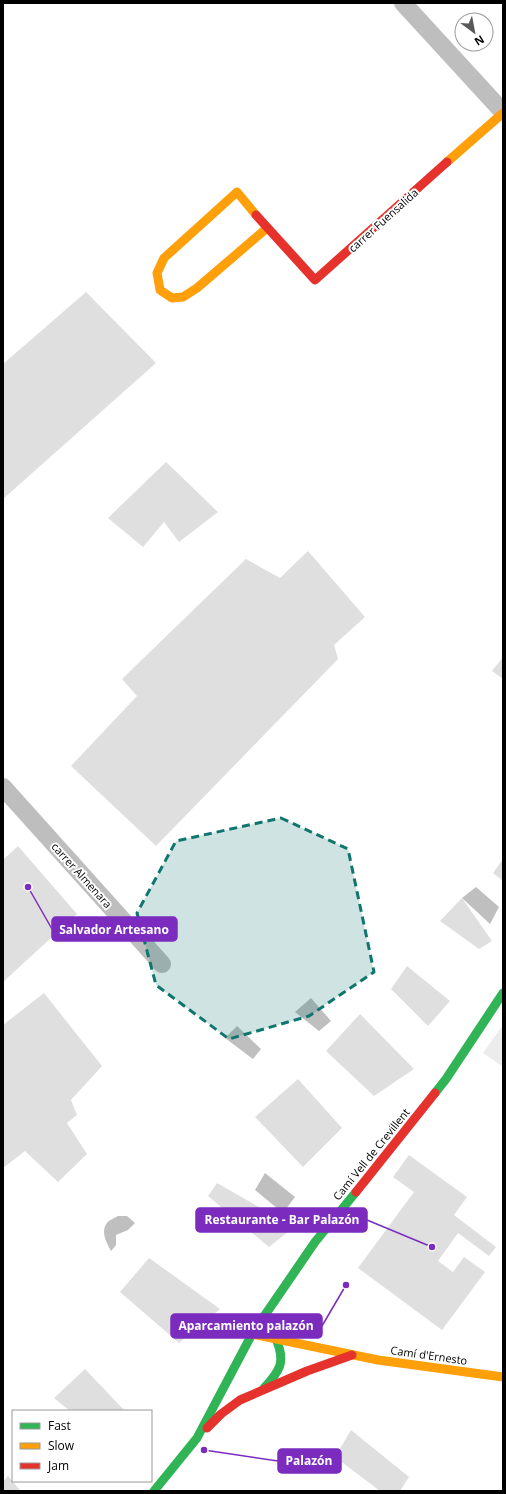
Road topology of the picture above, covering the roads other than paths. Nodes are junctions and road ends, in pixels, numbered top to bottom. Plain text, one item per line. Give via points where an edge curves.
1 (403, 3) edge
2 (503, 113) edge
3 (267, 228) junction
4 (3, 787) edge
5 (162, 964) dead end
6 (503, 993) edge
7 (252, 1334) junction
8 (276, 1339) junction
9 (353, 1355) junction
10 (503, 1377) edge
11 (262, 1391) junction
12 (197, 1438) junction
13 (154, 1491) edge

1 - 2 street, carrer Fuensalida
2 - 3 street, carrer Fuensalida via 315,280
3 - 3 street, carrer Fuensalida via 183,297 172,298 160,290 158,273 164,258 237,192
4 - 5 street, carrer Almenara
6 - 7 street, Camí Vell de Crevillent via 446,1079 315,1242
7 - 8 street, Camí d'Ernesto
7 - 12 street, Camí Vell de Crevillent
8 - 9 street, Camí d'Ernesto
8 - 11 street via 281,1350 282,1363 279,1371
9 - 10 street, Camí d'Ernesto
9 - 11 street via 307,1371
11 - 12 street via 240,1400
12 - 13 street, Camí Vell de Crevillent

